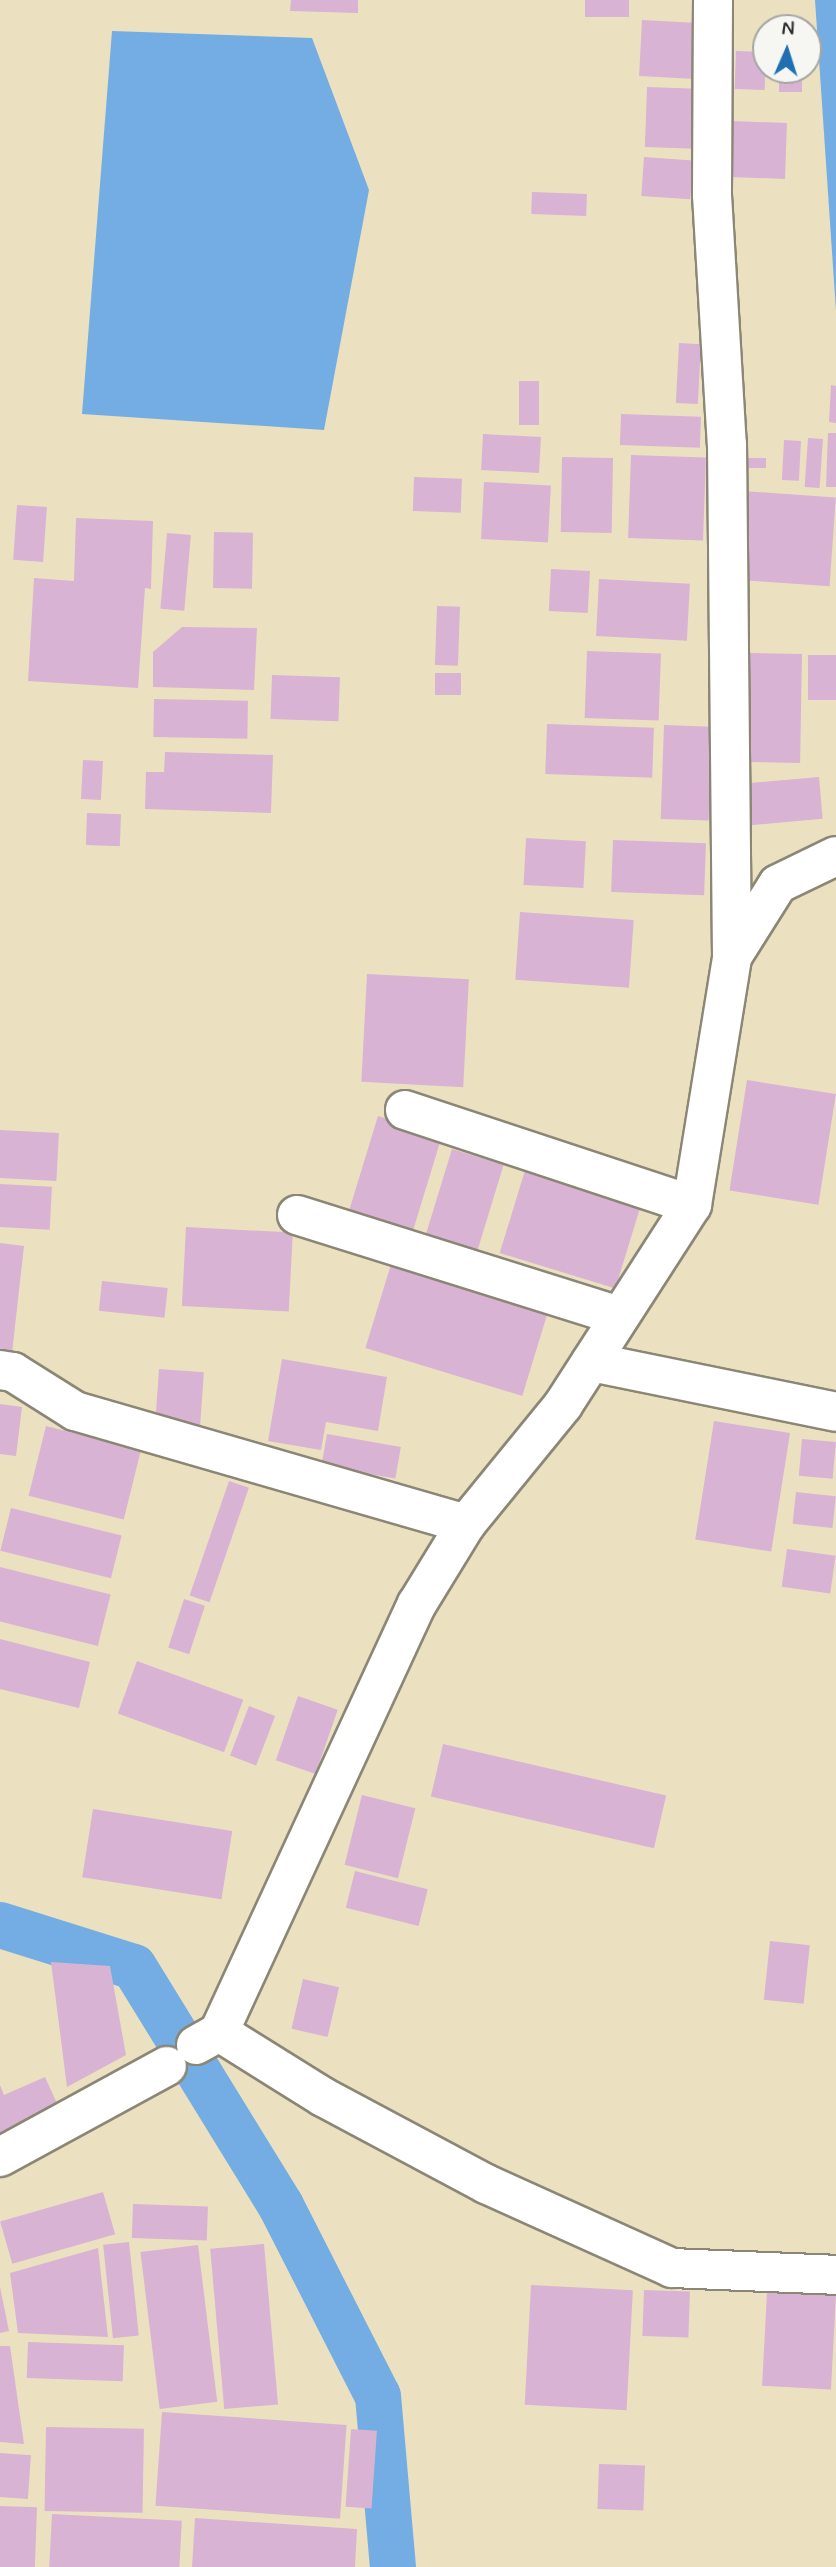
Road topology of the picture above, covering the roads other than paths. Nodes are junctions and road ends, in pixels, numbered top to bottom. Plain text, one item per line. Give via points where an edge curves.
1 (713, 0) edge
2 (836, 856) edge
3 (732, 957) junction
4 (405, 1110) dead end
5 (692, 1205) junction
6 (297, 1215) dead end
7 (620, 1316) junction
8 (591, 1362) junction
9 (0, 1370) edge
10 (836, 1412) edge
11 (466, 1524) junction
12 (194, 2048) junction
13 (0, 2157) edge
14 (836, 2275) edge

1 - 3 street via 712,195 727,444
2 - 3 street via 778,884
3 - 5 street
4 - 5 street
5 - 7 street
6 - 7 street
7 - 8 street
8 - 10 street
8 - 11 street via 563,1405
9 - 11 street via 13,1372 75,1411
11 - 12 street via 417,1604
12 - 13 street
12 - 14 street via 323,2097 486,2184 672,2269

